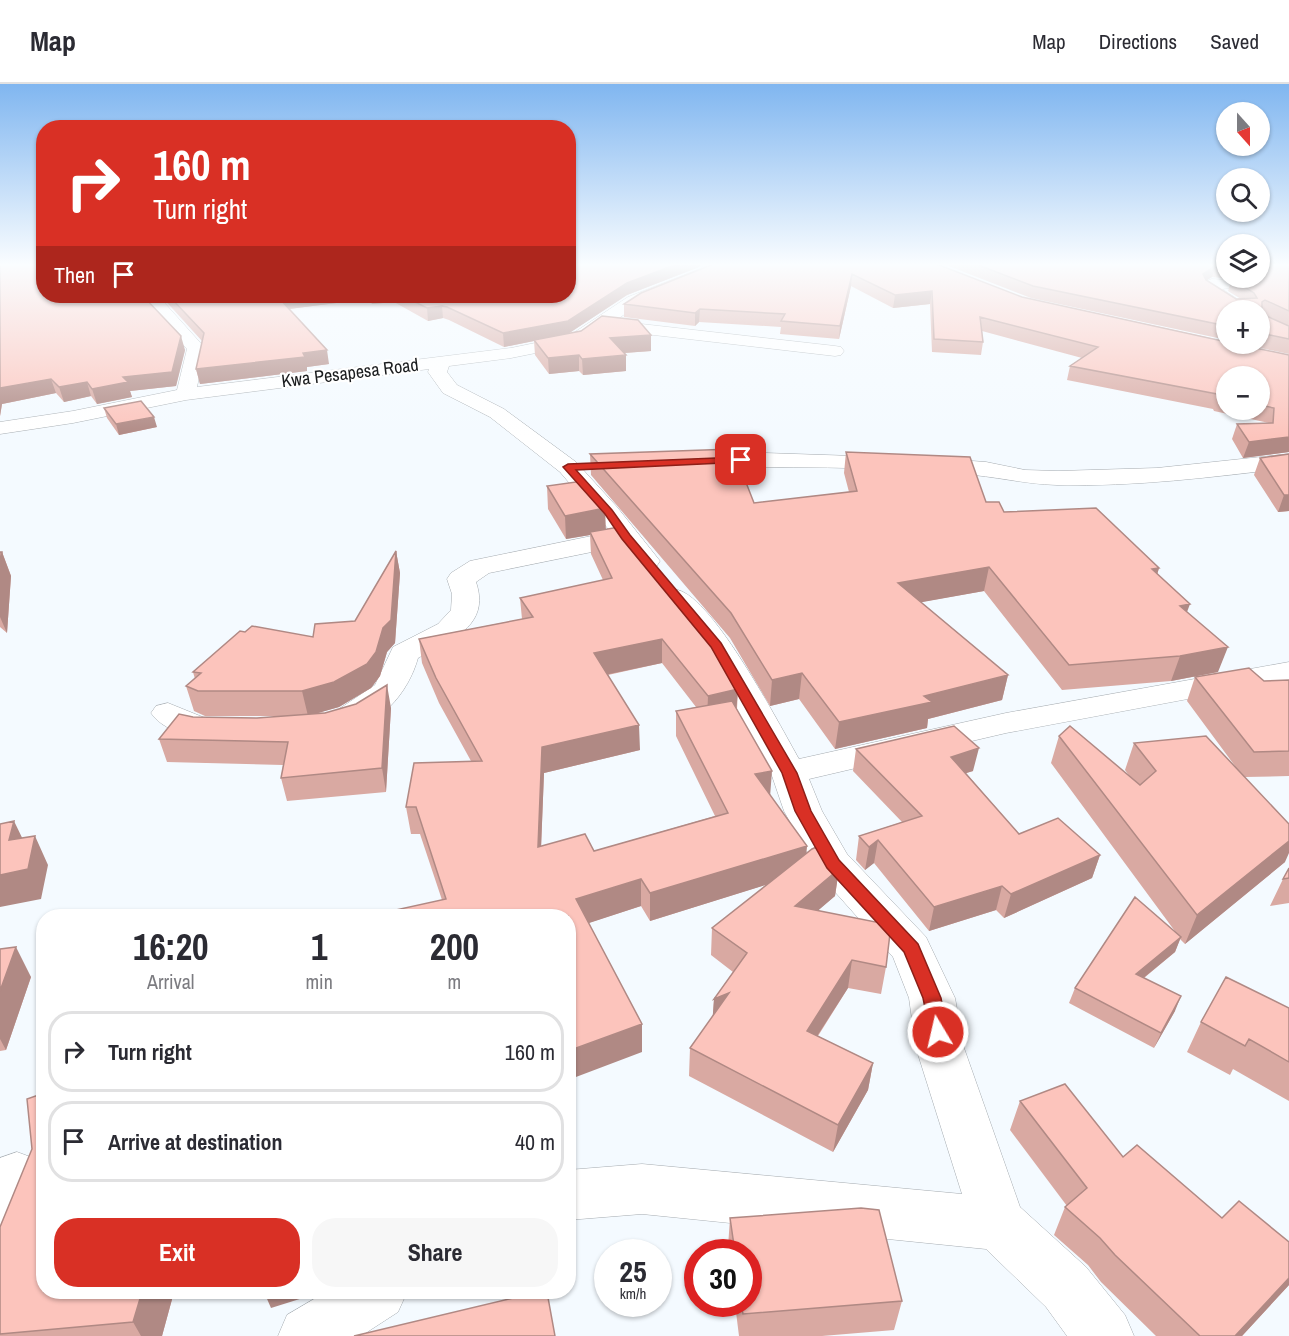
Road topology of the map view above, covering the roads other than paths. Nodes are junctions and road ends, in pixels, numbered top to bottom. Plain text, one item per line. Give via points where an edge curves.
1 (170, 321) edge
2 (603, 321) edge
3 (599, 324) junction
4 (835, 351) dead end
5 (441, 362) junction
6 (186, 394) junction
7 (0, 428) edge
8 (1289, 461) edge
9 (675, 464) edge
10 (626, 537) junction
11 (1289, 671) edge
12 (168, 712) dead end
13 (320, 725) edge
14 (243, 728) edge
15 (789, 773) junction
16 (17, 1176) dead end
17 (576, 1194) edge
18 (999, 1224) junction
19 (0, 1233) edge
20 (367, 1299) edge
21 (308, 1336) edge
22 (1104, 1336) edge

1 - 6 street via 196,348
2 - 3 street, Kwa Pesapesa Road
3 - 4 street
3 - 5 street, Kwa Pesapesa Road via 561,344
5 - 6 street, Kwa Pesapesa Road
5 - 10 street via 437,372 450,389 584,467
6 - 7 street, Kwa Pesapesa Road
8 - 9 street via 1210,471 1089,477 1023,477 984,468 866,462 741,460
10 - 13 street via 480,567 461,579 466,594 465,612 448,630 404,653 398,678 384,697 352,716
10 - 15 street via 717,645
11 - 15 street via 1006,723
12 - 14 street via 200,728
15 - 18 street via 803,811 833,864 911,949 932,998 940,1048
16 - 19 street
17 - 18 street via 642,1189
18 - 22 street via 1066,1287
20 - 21 street

